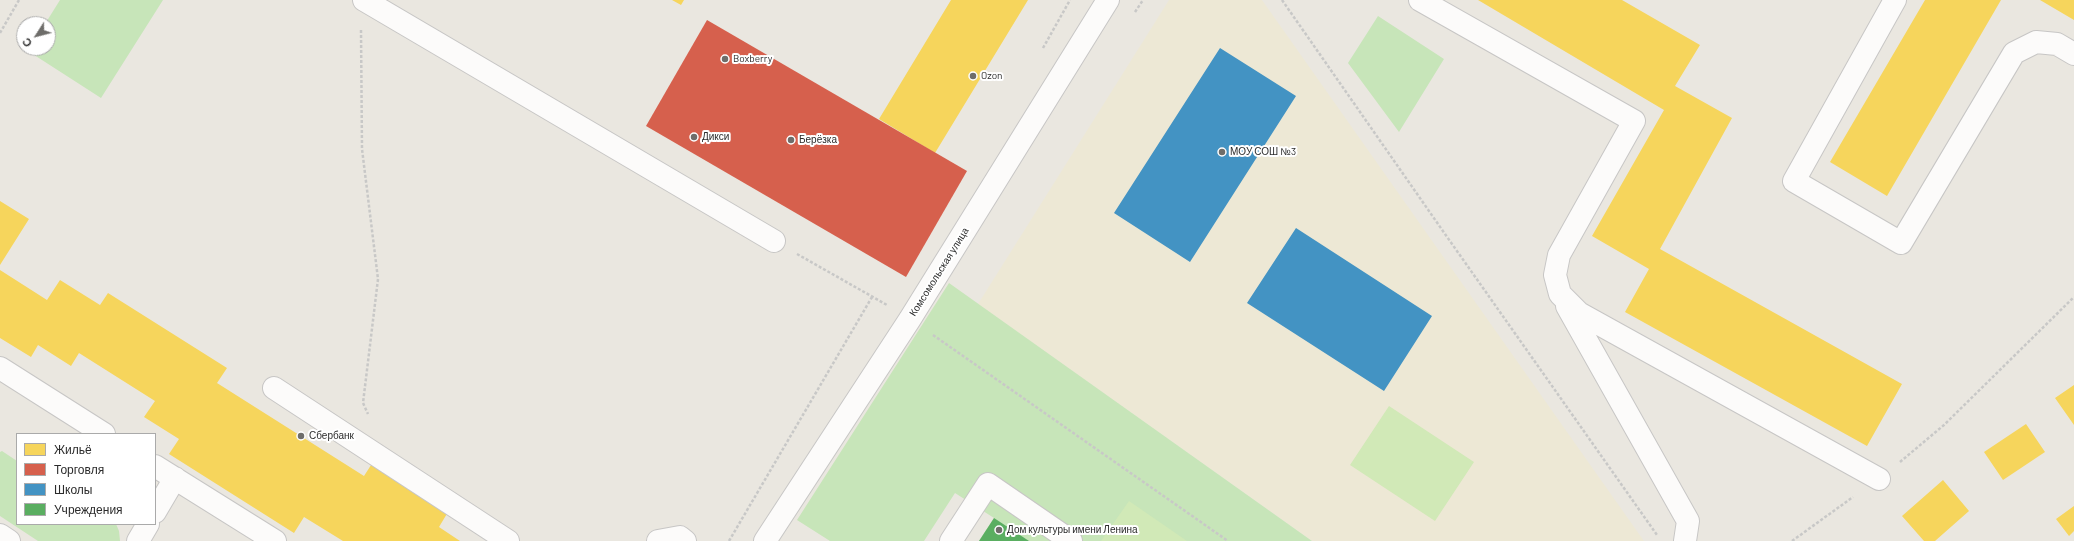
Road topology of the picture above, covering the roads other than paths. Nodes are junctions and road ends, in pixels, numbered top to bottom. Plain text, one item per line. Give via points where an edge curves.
1 (364, 0) edge
2 (1108, 0) edge
3 (1420, 0) edge
4 (1895, 0) edge
5 (2074, 54) edge
6 (774, 241) road end
7 (1560, 294) junction
8 (0, 368) edge
9 (274, 388) dead end
10 (102, 433) edge
11 (156, 467) edge
12 (175, 478) junction
13 (1879, 479) road end
14 (156, 510) edge
15 (147, 525) edge
16 (0, 535) edge
17 (9, 541) edge
18 (138, 541) edge
19 (275, 541) edge
20 (508, 541) edge
21 (658, 541) edge
22 (685, 541) edge
23 (765, 541) edge
24 (951, 541) edge
25 (1070, 541) edge
26 (1685, 541) edge

1 - 6 street
2 - 23 street, Комсомольская улица via 910,319
3 - 7 street via 1634,121 1559,254 1555,275
4 - 5 street via 1794,181 1900,243 2014,53 2036,42 2057,44
7 - 13 street via 1579,313
7 - 26 street via 1688,521
8 - 10 street
9 - 20 street
11 - 12 street
12 - 14 street
12 - 19 street
15 - 18 street
16 - 17 street
21 - 22 street via 680,537
24 - 25 street via 988,484

